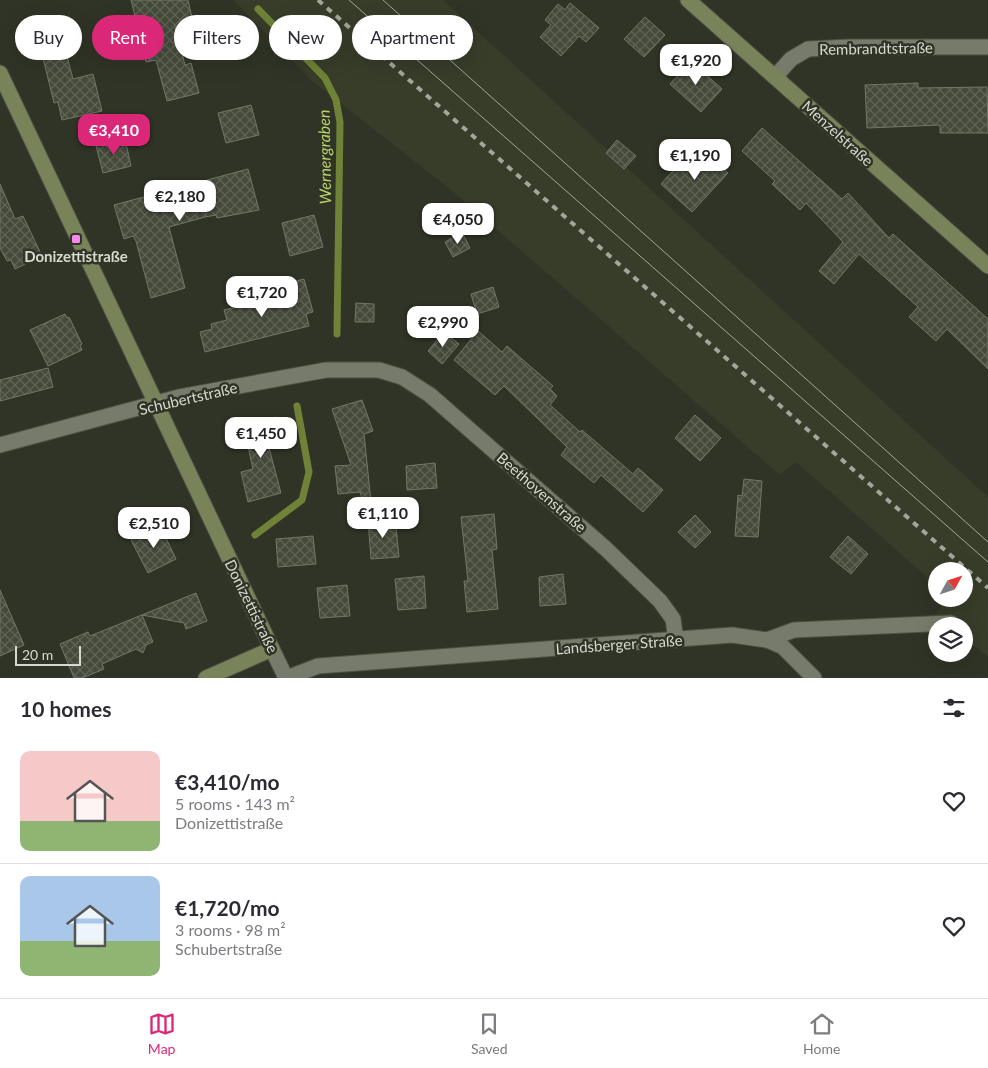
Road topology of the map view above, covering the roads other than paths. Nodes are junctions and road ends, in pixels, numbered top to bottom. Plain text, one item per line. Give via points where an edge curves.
1 (688, 0) edge
2 (988, 47) edge
3 (0, 73) edge
4 (775, 77) junction
5 (988, 266) edge
6 (379, 370) joint
7 (155, 402) junction
8 (0, 446) edge
9 (928, 625) edge
10 (676, 640) junction
11 (767, 640) junction
12 (272, 649) junction
13 (206, 678) edge
14 (287, 678) edge
15 (814, 678) edge

1 - 4 street, Menzelstraße
2 - 4 street, Rembrandtstraße via 850,46 808,49 791,59
3 - 7 street, Donizettistraße
4 - 5 street, Menzelstraße
6 - 7 street, Schubertstraße via 326,370
6 - 10 street, Beethovenstraße via 402,377 430,395 606,548 660,601 673,619
7 - 8 street, Schubertstraße
7 - 12 street, Donizettistraße
9 - 11 street, Landsberger Straße via 794,630
10 - 11 street, Landsberger Straße via 732,635
10 - 14 street, Landsberger Straße via 318,666
11 - 15 street via 783,647
12 - 13 street
12 - 14 street, Donizettistraße

